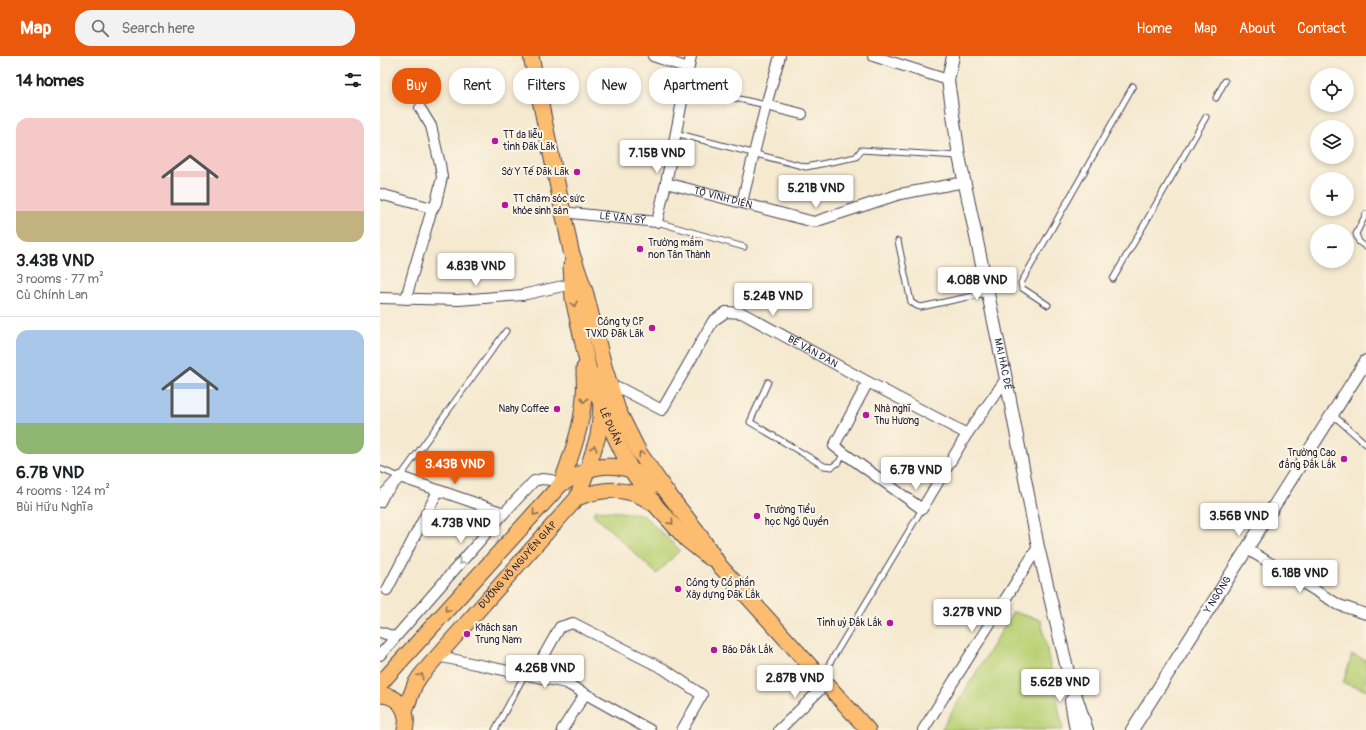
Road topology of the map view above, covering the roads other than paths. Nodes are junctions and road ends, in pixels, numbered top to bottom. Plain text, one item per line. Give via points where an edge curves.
1 (531, 56) edge
2 (653, 56) edge
3 (691, 56) edge
4 (780, 56) edge
5 (873, 56) edge
6 (953, 56) edge
7 (688, 68) joint
8 (948, 80) junction
9 (1225, 81) dead end
10 (1133, 86) dead end
11 (1216, 98) dead end
12 (742, 100) edge
13 (681, 104) edge
14 (766, 105) junction
15 (420, 108) dead end
16 (802, 114) dead end
17 (1206, 117) dead end
18 (675, 133) junction
19 (754, 154) junction
20 (959, 156) junction
21 (965, 182) junction
22 (666, 183) junction
23 (380, 194) edge
24 (742, 202) junction
25 (431, 212) junction
26 (562, 212) junction
27 (1366, 214) edge
28 (657, 222) junction
29 (898, 241) dead end
30 (744, 247) dead end
31 (1366, 247) edge
32 (571, 251) junction
33 (1113, 279) dead end
34 (572, 284) junction
35 (988, 292) junction
36 (380, 298) edge
37 (406, 299) junction
38 (1048, 305) dead end
39 (506, 331) dead end
40 (584, 348) junction
41 (1366, 361) edge
42 (604, 366) junction
43 (1006, 379) junction
44 (768, 382) dead end
45 (868, 382) junction
46 (612, 391) junction
47 (601, 403) junction
48 (1332, 414) junction
49 (967, 434) junction
50 (1366, 444) edge
51 (844, 454) junction
52 (380, 469) edge
53 (631, 470) junction
54 (587, 471) junction
55 (400, 477) junction
56 (561, 484) junction
57 (666, 490) junction
58 (438, 491) junction
59 (577, 498) junction
60 (380, 502) edge
61 (657, 507) junction
62 (922, 509) junction
63 (504, 513) junction
64 (1038, 547) junction
65 (1247, 548) junction
66 (720, 566) junction
67 (387, 590) dead end
68 (1366, 614) edge
69 (380, 632) edge
70 (395, 637) junction
71 (380, 655) edge
72 (437, 656) junction
73 (1068, 672) junction
74 (529, 674) junction
75 (823, 682) junction
76 (380, 684) edge
77 (585, 694) junction
78 (380, 695) edge
79 (406, 723) edge
80 (646, 729) edge
81 (1132, 729) edge
82 (495, 730) edge
83 (562, 730) edge
84 (682, 730) edge
85 (779, 730) edge
86 (868, 730) edge
87 (923, 730) edge
88 (1076, 730) edge
89 (1087, 730) edge

1 - 26 main road, LÊ DUẨN
2 - 7 street
3 - 7 street, LÊ VĂN SỸ
4 - 14 street
5 - 8 street
6 - 8 street, MAI HẮC ĐẾ
8 - 20 street, MAI HẮC ĐẾ
9 - 11 lane
10 - 38 lane via 1021,283 1022,288
12 - 14 lane
13 - 18 street, LÊ VĂN SỸ
14 - 16 street
14 - 19 street
15 - 25 street via 431,126 442,177 436,203
17 - 33 lane
18 - 19 lane
18 - 22 street, LÊ VĂN SỸ
19 - 20 lane via 806,167 856,157 861,150
19 - 24 street
20 - 21 street, MAI HẮC ĐẾ
21 - 24 street, TÔ VĨNH DIỆN via 900,194 814,222
21 - 35 street, MAI HẮC ĐẾ
22 - 24 street, TÔ VĨNH DIỆN
22 - 28 street, LÊ VĂN SỸ
23 - 25 street via 428,207
25 - 37 street
26 - 28 street, LÊ VĂN SỸ
26 - 32 main road, LÊ DUẨN
27 - 31 lane via 1356,234 1359,242
28 - 30 lane
29 - 35 lane via 911,302 914,305 921,307
32 - 34 main road, LÊ DUẨN
32 - 42 main road, LÊ DUẨN via 586,294
34 - 37 street via 522,295 459,300
34 -> 40 main road, LÊ DUẨN
35 - 43 street, MAI HẮC ĐẾ
36 - 37 street
39 - 55 lane
40 - 47 main road, LÊ DUẨN via 589,371
40 -> 56 main road via 584,397 580,426
41 - 48 street, Y NGÔNG
42 - 46 main road, LÊ DUẨN
42 - 47 main road
43 - 49 street
43 - 64 street, MAI HẮC ĐẾ
44 - 51 lane via 750,422 824,466 832,467
45 - 46 street, BẾ VĂN ĐÀN via 742,313 726,312 712,321 662,410 620,388
45 - 49 street, BẾ VĂN ĐÀN
45 - 51 street via 834,446
57 -> 46 main road, LÊ DUẨN via 640,452 618,410
47 - 53 main road, LÊ DUẨN
54 -> 47 main road via 598,436
48 - 50 lane
48 - 65 street, Y NGÔNG
49 - 62 street
51 - 62 street
52 - 55 lane
53 - 54 main road via 617,466 602,466
53 - 57 main road
53 - 61 main road, LÊ DUẨN
54 - 56 main road
54 - 59 main road
55 - 58 street
55 - 60 street
56 - 59 main road
56 - 63 street via 542,479 534,481
56 -> 76 main road
57 - 66 main road, LÊ DUẨN
58 - 63 street
58 - 67 street
59 - 61 main road via 591,492 621,491 645,498
59 - 72 main road, ĐƯỜNG VÕ NGUYÊN GIÁP
61 -> 66 main road, LÊ DUẨN via 687,540
62 - 75 lane
63 -> 70 street
64 - 73 street, MAI HẮC ĐẾ
64 - 87 street
65 - 68 street via 1338,604
65 - 81 street, Y NGÔNG
66 - 75 main road, LÊ DUẨN
69 - 70 street
70 - 71 street
72 - 74 street
79 -> 72 main road, ĐƯỜNG VÕ NGUYÊN GIÁP via 415,684
73 - 88 street, MAI HẮC ĐẾ
73 - 89 street, MAI HẮC ĐẾ
74 - 77 street via 566,683
74 - 82 lane
74 - 84 street via 560,627 573,623 664,669 702,695
75 - 85 street
75 - 86 main road, LÊ DUẨN
77 - 80 street
77 - 83 street
78 - 79 main road via 394,698 401,704

